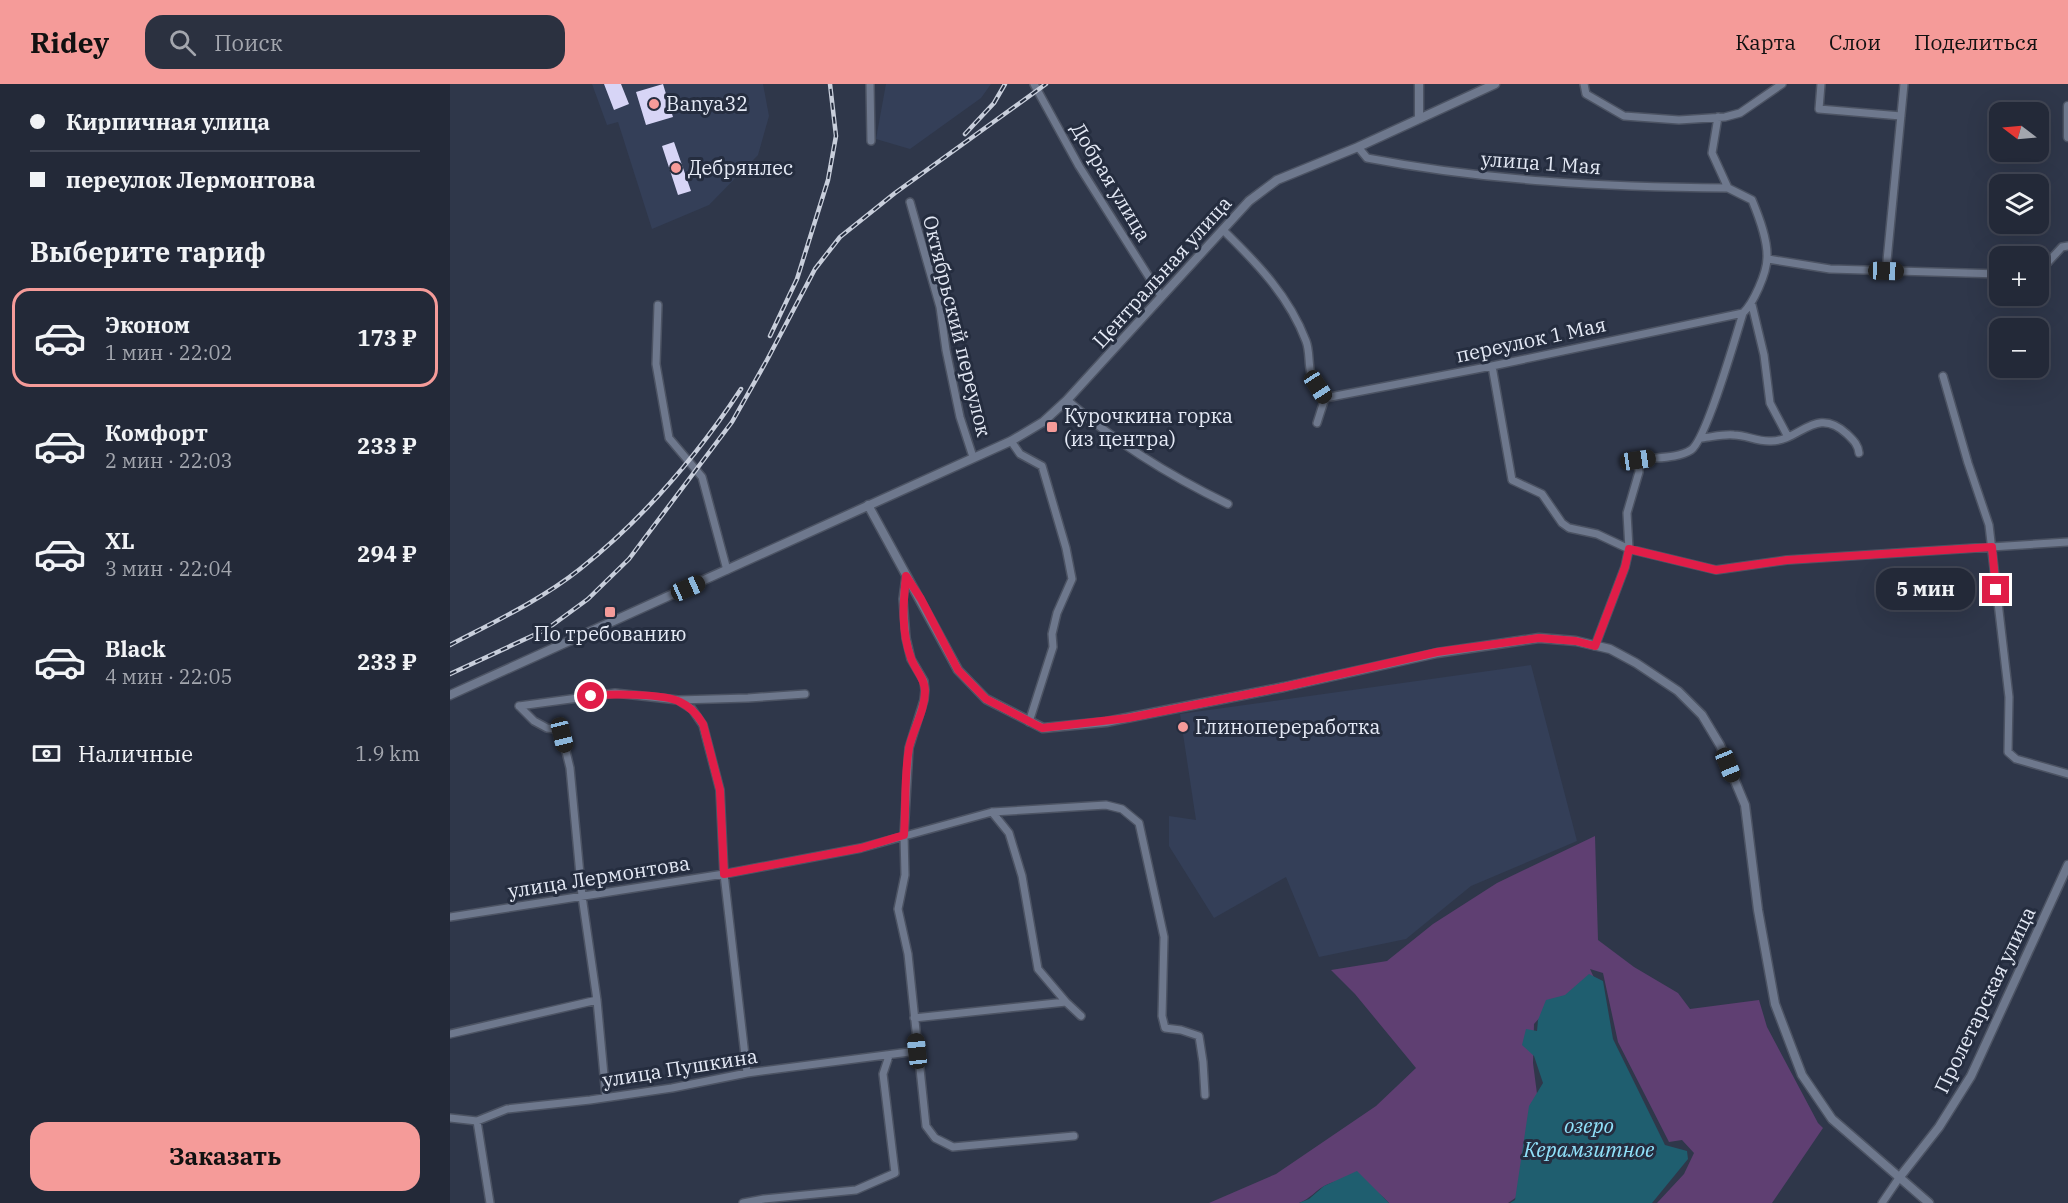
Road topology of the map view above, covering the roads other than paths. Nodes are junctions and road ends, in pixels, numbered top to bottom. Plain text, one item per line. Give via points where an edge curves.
1 (870, 84) edge
2 (1034, 84) edge
3 (1419, 84) edge
4 (1495, 84) edge
5 (1584, 84) edge
6 (1782, 84) edge
7 (1821, 84) edge
8 (1905, 84) edge
9 (2068, 106) edge
10 (1901, 116) junction
11 (1718, 117) junction
12 (1419, 119) junction
13 (2068, 137) edge
14 (871, 141) dead end
15 (1358, 147) junction
16 (1728, 188) junction
17 (910, 202) dead end
18 (1223, 230) junction
19 (2068, 246) edge
20 (1768, 259) junction
21 (2049, 261) edge
22 (1886, 271) junction
23 (1989, 274) edge
24 (1161, 296) junction
25 (658, 305) dead end
26 (1752, 305) junction
27 (1743, 313) junction
28 (1492, 366) junction
29 (1942, 376) dead end
30 (1325, 398) junction
31 (1067, 400) junction
32 (1317, 423) dead end
33 (1702, 438) junction
34 (1788, 438) junction
35 (1011, 441) junction
36 (1859, 453) dead end
37 (973, 457) junction
38 (1228, 504) dead end
39 (868, 505) junction
40 (2068, 542) edge
41 (1992, 547) junction
42 (1629, 549) junction
43 (727, 570) junction
44 (906, 576) junction
45 (1595, 646) junction
46 (450, 694) edge
47 (805, 694) dead end
48 (678, 700) junction
49 (1029, 722) junction
50 (2068, 774) edge
51 (992, 812) junction
52 (904, 835) junction
53 (2068, 865) edge
54 (724, 874) junction
55 (582, 896) junction
56 (450, 917) edge
57 (597, 1000) junction
58 (1066, 1002) junction
59 (1081, 1016) dead end
60 (914, 1018) junction
61 (450, 1034) edge
62 (917, 1051) junction
63 (889, 1056) junction
64 (747, 1073) junction
65 (1205, 1095) dead end
66 (606, 1096) junction
67 (450, 1118) edge
68 (477, 1121) junction
69 (1074, 1136) dead end
70 (1899, 1178) junction
71 (490, 1203) edge
72 (743, 1203) edge
73 (1882, 1203) edge
74 (1929, 1203) edge

1 - 14 street
2 - 24 street, Добрая улица via 1079,166
3 - 12 street
4 - 12 street, Центральная улица
5 - 11 street via 1586,94 1624,116 1679,120
6 - 11 street via 1740,112
7 - 10 street via 1819,109
8 - 10 street
9 - 13 street
10 - 22 street
11 - 16 street via 1712,153
12 - 15 street, Центральная улица
15 - 16 street, улица 1 Мая via 1367,158 1510,179
15 - 18 street, Центральная улица via 1272,183
16 - 20 street via 1752,200
17 - 37 street, Октябрьский переулок via 940,307 960,417
18 - 24 street, Центральная улица
18 - 30 street via 1278,289 1308,344 1311,376
19 - 21 street
20 - 22 street via 1830,269
20 - 26 street
22 - 23 street
24 - 31 street, Центральная улица
25 - 43 street via 656,364 669,438 702,477
26 - 27 street
26 - 34 street via 1770,403
27 - 28 street, переулок 1 Мая
27 - 33 street
28 - 30 street, переулок 1 Мая
28 - 42 street via 1512,480 1542,494 1569,528 1597,534
29 - 41 street via 1989,525
30 - 32 street
31 - 35 street, Центральная улица via 1043,422
31 - 38 street via 1135,452
33 - 34 street via 1734,435 1769,442
33 - 42 street via 1693,449 1674,456 1638,460 1639,472 1627,513
34 - 36 street via 1809,424 1824,423 1840,427 1856,442
35 - 37 street, Центральная улица
35 - 49 street, Октябрьский переулок via 1020,454 1042,466 1072,579 1057,613 1053,647
37 - 39 street, Центральная улица
39 - 43 street, Центральная улица
39 - 44 street
40 - 41 street
41 - 42 street via 1787,560 1716,570
41 - 50 street via 2009,697 2008,752 2016,759
42 - 45 street
43 - 46 street, Центральная улица
44 - 49 street via 958,670 986,699
44 - 52 street via 906,638 925,690 909,748
45 - 49 street via 1539,638 1437,652 1106,722 1042,728
45 - 70 street via 1610,649 1678,690 1702,715 1720,745 1745,805 1775,1004 1802,1075 1832,1119
47 - 48 street
48 - 54 street via 703,724 720,790
48 - 55 street via 615,693 519,706 534,721 562,735 576,813
51 - 52 street, улица Лермонтова
51 - 58 street via 1009,833 1022,876 1038,969
51 - 65 street, улица Лермонтова via 1106,805 1122,809 1139,822 1164,937 1162,1016 1165,1028 1199,1036
52 - 54 street, улица Лермонтова via 861,848
52 - 60 street via 905,875 898,909 908,954
53 - 70 street, Пролетарская улица via 1971,1076 1939,1127
54 - 55 street, улица Лермонтова
54 - 64 street
55 - 56 street, улица Лермонтова
55 - 57 street
57 - 61 street
57 - 66 street
58 - 59 street
58 - 60 street
60 - 62 street
62 - 63 street, улица Пушкина
62 - 69 street via 926,1126 935,1138 953,1147
63 - 64 street, улица Пушкина
63 - 72 street via 884,1074 895,1173 856,1191
64 - 66 street, улица Пушкина
66 - 68 street, улица Пушкина via 507,1109
67 - 68 street, улица Пушкина
68 - 71 street
70 - 73 street, Пролетарская улица
70 - 74 street

